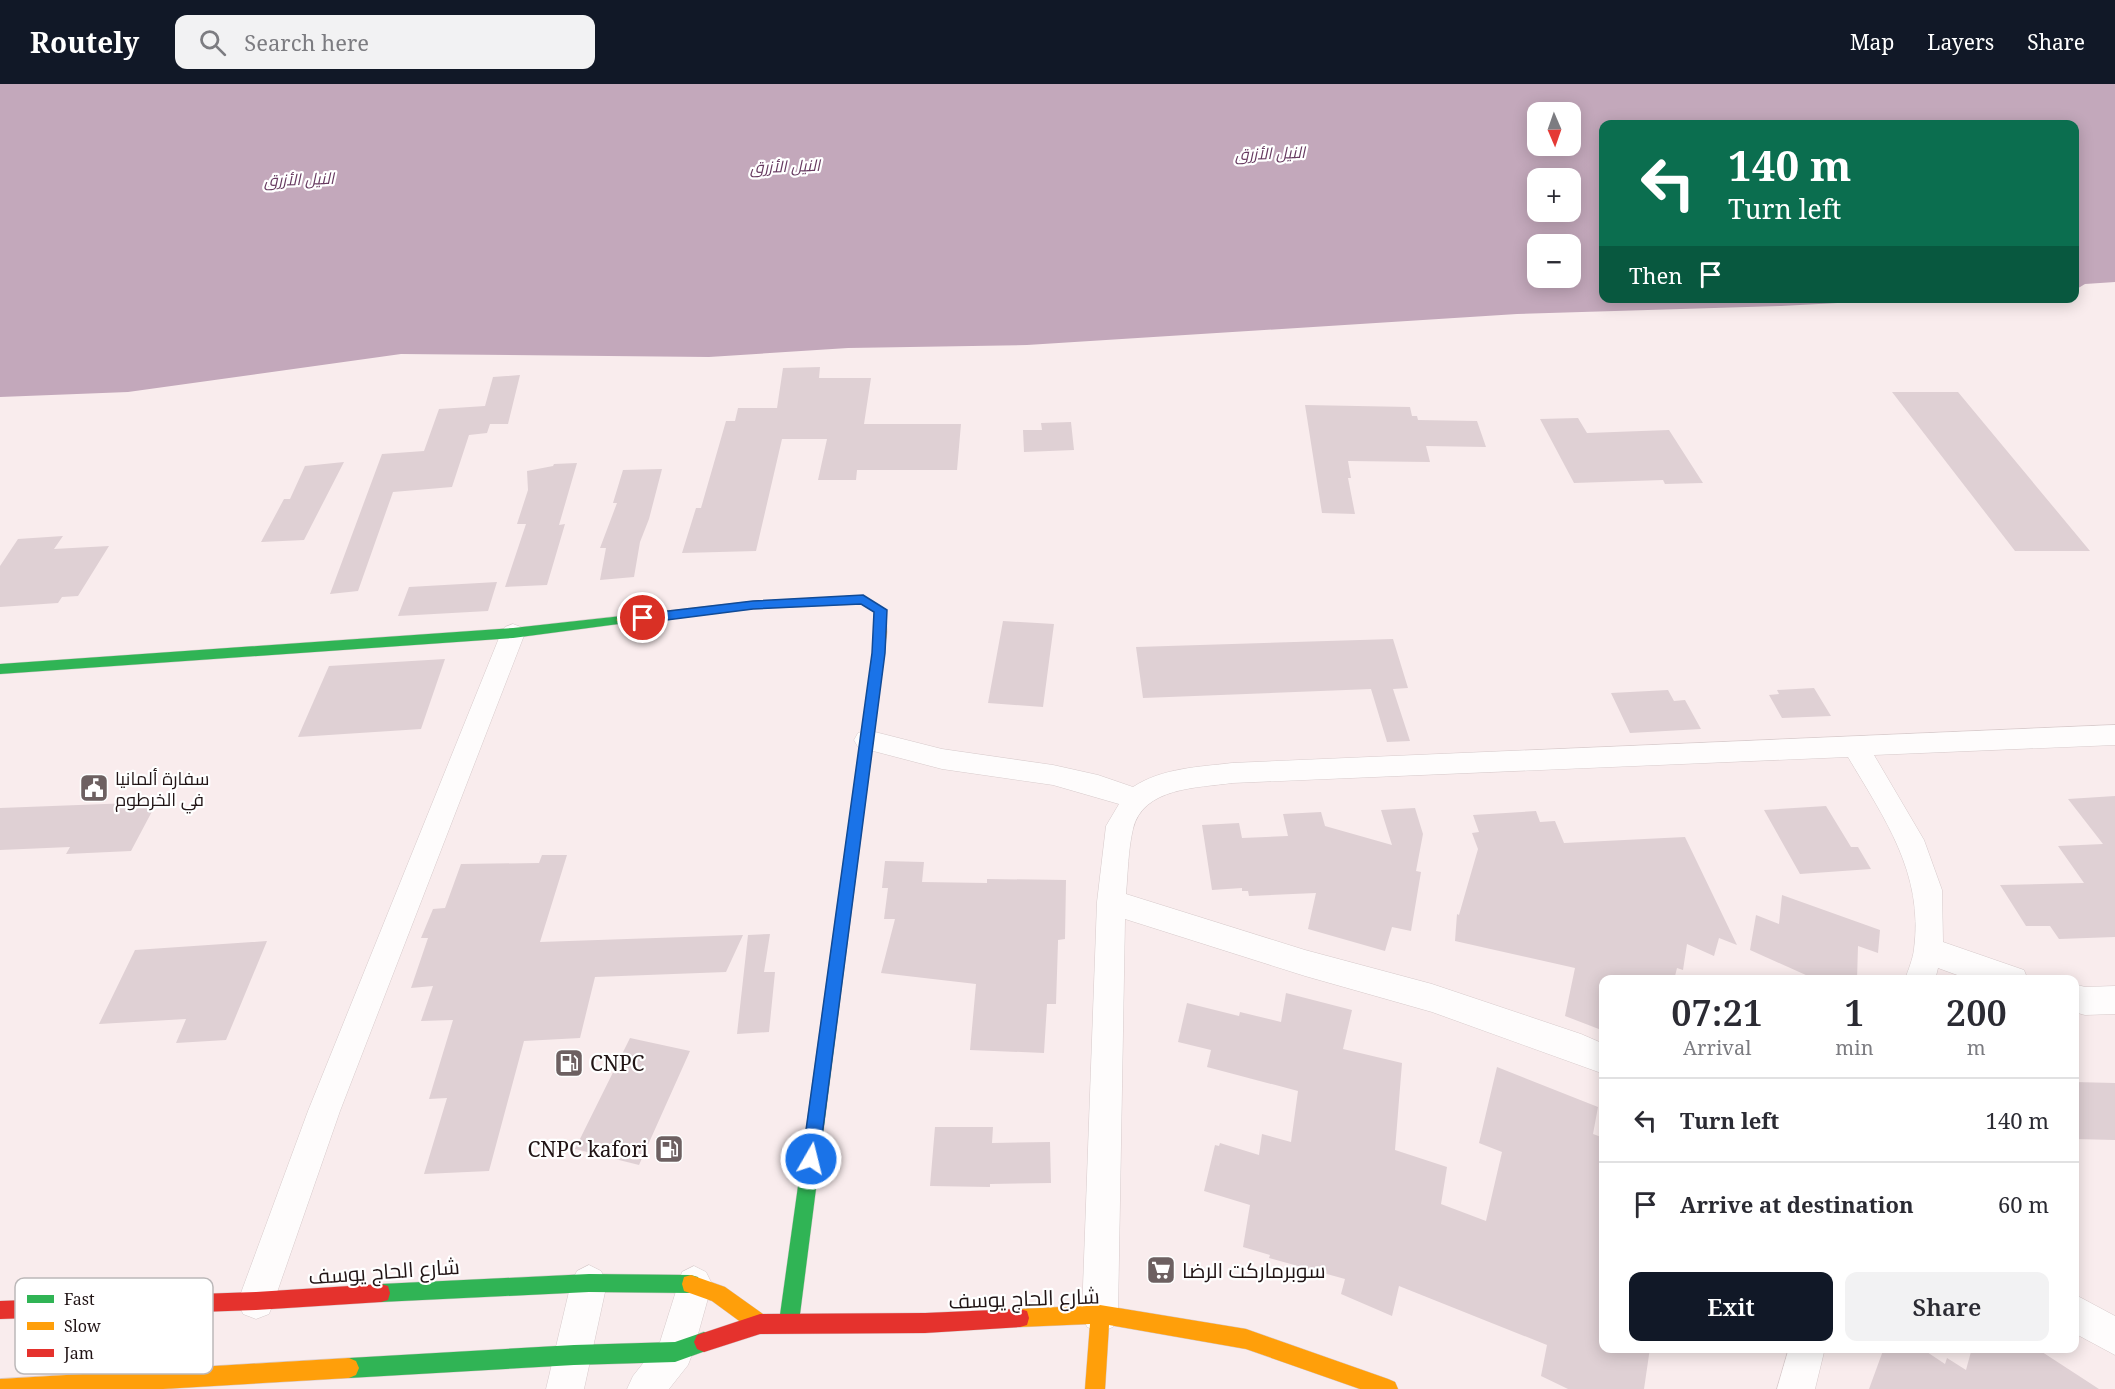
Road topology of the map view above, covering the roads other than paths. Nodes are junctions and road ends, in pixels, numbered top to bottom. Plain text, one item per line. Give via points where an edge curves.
1 (513, 633) junction
2 (0, 669) edge
3 (2115, 735) edge
4 (867, 740) junction
5 (1855, 745) junction
6 (1136, 799) junction
7 (1111, 902) junction
8 (1929, 949) junction
9 (1921, 975) edge
10 (1998, 975) edge
11 (2079, 999) edge
12 (2115, 1000) edge
13 (1599, 1057) edge
14 (589, 1283) junction
15 (694, 1284) junction
16 (256, 1301) junction
17 (213, 1303) edge
18 (15, 1309) edge
19 (0, 1310) edge
20 (1100, 1314) junction
21 (2079, 1315) edge
22 (789, 1322) junction
23 (759, 1324) junction
24 (2115, 1337) edge
25 (675, 1352) junction
26 (1806, 1353) edge
27 (570, 1372) edge
28 (0, 1389) edge
29 (646, 1389) edge
30 (1095, 1389) edge
31 (1388, 1389) edge
32 (1796, 1389) edge

1 - 2 street
1 - 4 street via 753,605 863,600 880,610 881,632
1 - 16 street via 324,1111
3 - 5 street
4 - 6 street via 942,759 1053,775
4 - 22 street
5 - 6 street via 1232,772 1175,781
5 - 8 street via 1910,840 1928,890
6 - 7 street via 1120,826
7 - 13 street via 1432,998
7 - 20 street
8 - 9 street
8 - 10 street
11 - 12 street
14 - 15 street, شارع الحاج يوسف
14 - 16 street, شارع الحاج يوسف
14 - 27 street
15 - 23 street, شارع الحاج يوسف via 718,1294
15 - 25 street
16 - 17 street, شارع الحاج يوسف
18 - 19 street, شارع الحاج يوسف
20 - 22 street, شارع الحاج يوسف via 925,1323
20 - 30 street
20 - 31 street, شارع الحاج يوسف via 1246,1339
21 - 24 street
22 - 23 street, شارع الحاج يوسف
23 - 25 street, شارع الحاج يوسف
25 - 27 street, شارع الحاج يوسف
25 - 29 street
26 - 32 street
27 - 28 street, شارع الحاج يوسف

